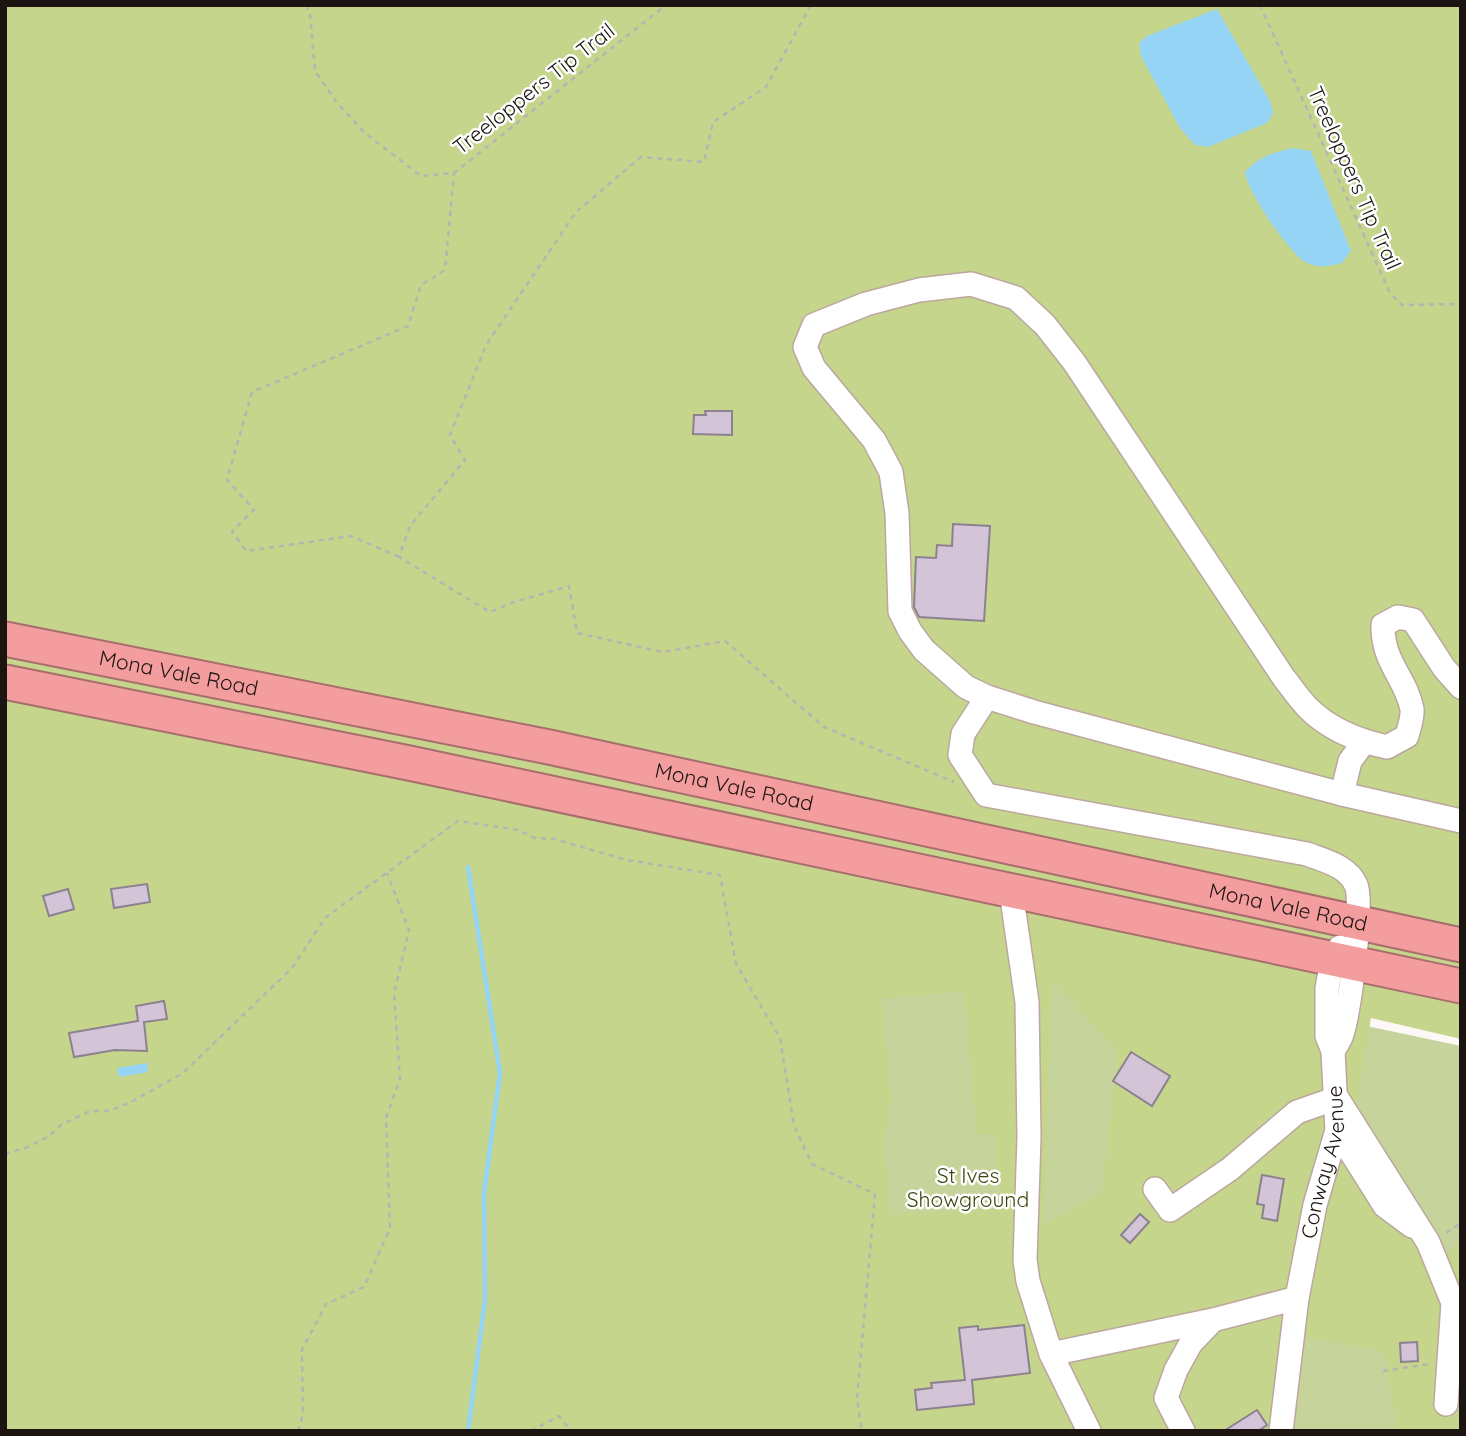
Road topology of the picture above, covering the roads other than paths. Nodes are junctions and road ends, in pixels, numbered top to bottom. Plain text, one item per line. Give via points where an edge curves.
1 (5, 639) edge
2 (5, 682) edge
3 (1461, 687) edge
4 (987, 697) junction
5 (1364, 742) junction
6 (1342, 794) junction
7 (1461, 821) edge
8 (1011, 891) junction
9 (1357, 924) junction
10 (1461, 945) edge
11 (1343, 962) junction
12 (1461, 986) edge
13 (1337, 1097) junction
14 (1338, 1130) junction
15 (1155, 1189) dead end
16 (1420, 1232) junction
17 (1297, 1298) junction
18 (1457, 1307) edge
19 (1213, 1320) junction
20 (1051, 1354) junction
21 (1446, 1404) dead end
22 (1089, 1431) edge
23 (1182, 1431) edge
24 (1281, 1431) edge

1 - 9 highway, Mona Vale Road via 549,747
2 - 8 highway, Mona Vale Road
3 - 5 street via 1413,620 1398,617 1382,625 1388,659 1412,710 1407,736 1387,747
4 - 5 street via 939,665 900,611 891,472 874,440 814,368 805,347 814,325 866,304 919,290 971,284 1016,298 1045,325 1284,678 1309,709
4 - 6 street
4 - 9 street via 963,734 960,755 986,795 1307,854 1342,868 1356,884 1360,898
5 - 6 street via 1350,761
6 - 7 street
8 - 11 highway, Mona Vale Road
8 - 20 street via 1027,1002 1025,1260
9 - 10 highway, Mona Vale Road
9 - 11 street
11 - 12 highway, Mona Vale Road
11 - 13 street via 1342,1036 1333,1051
13 - 14 street, Conway Avenue
13 - 15 street via 1297,1112 1230,1169 1170,1210
13 - 16 street, Conway Avenue
14 - 16 street via 1385,1206
14 - 17 street, Conway Avenue via 1315,1205
16 - 18 street, Conway Avenue
17 - 19 street
17 - 24 street, Conway Avenue
18 - 21 street
19 - 20 street
19 - 23 street via 1191,1343 1166,1398
20 - 22 street

